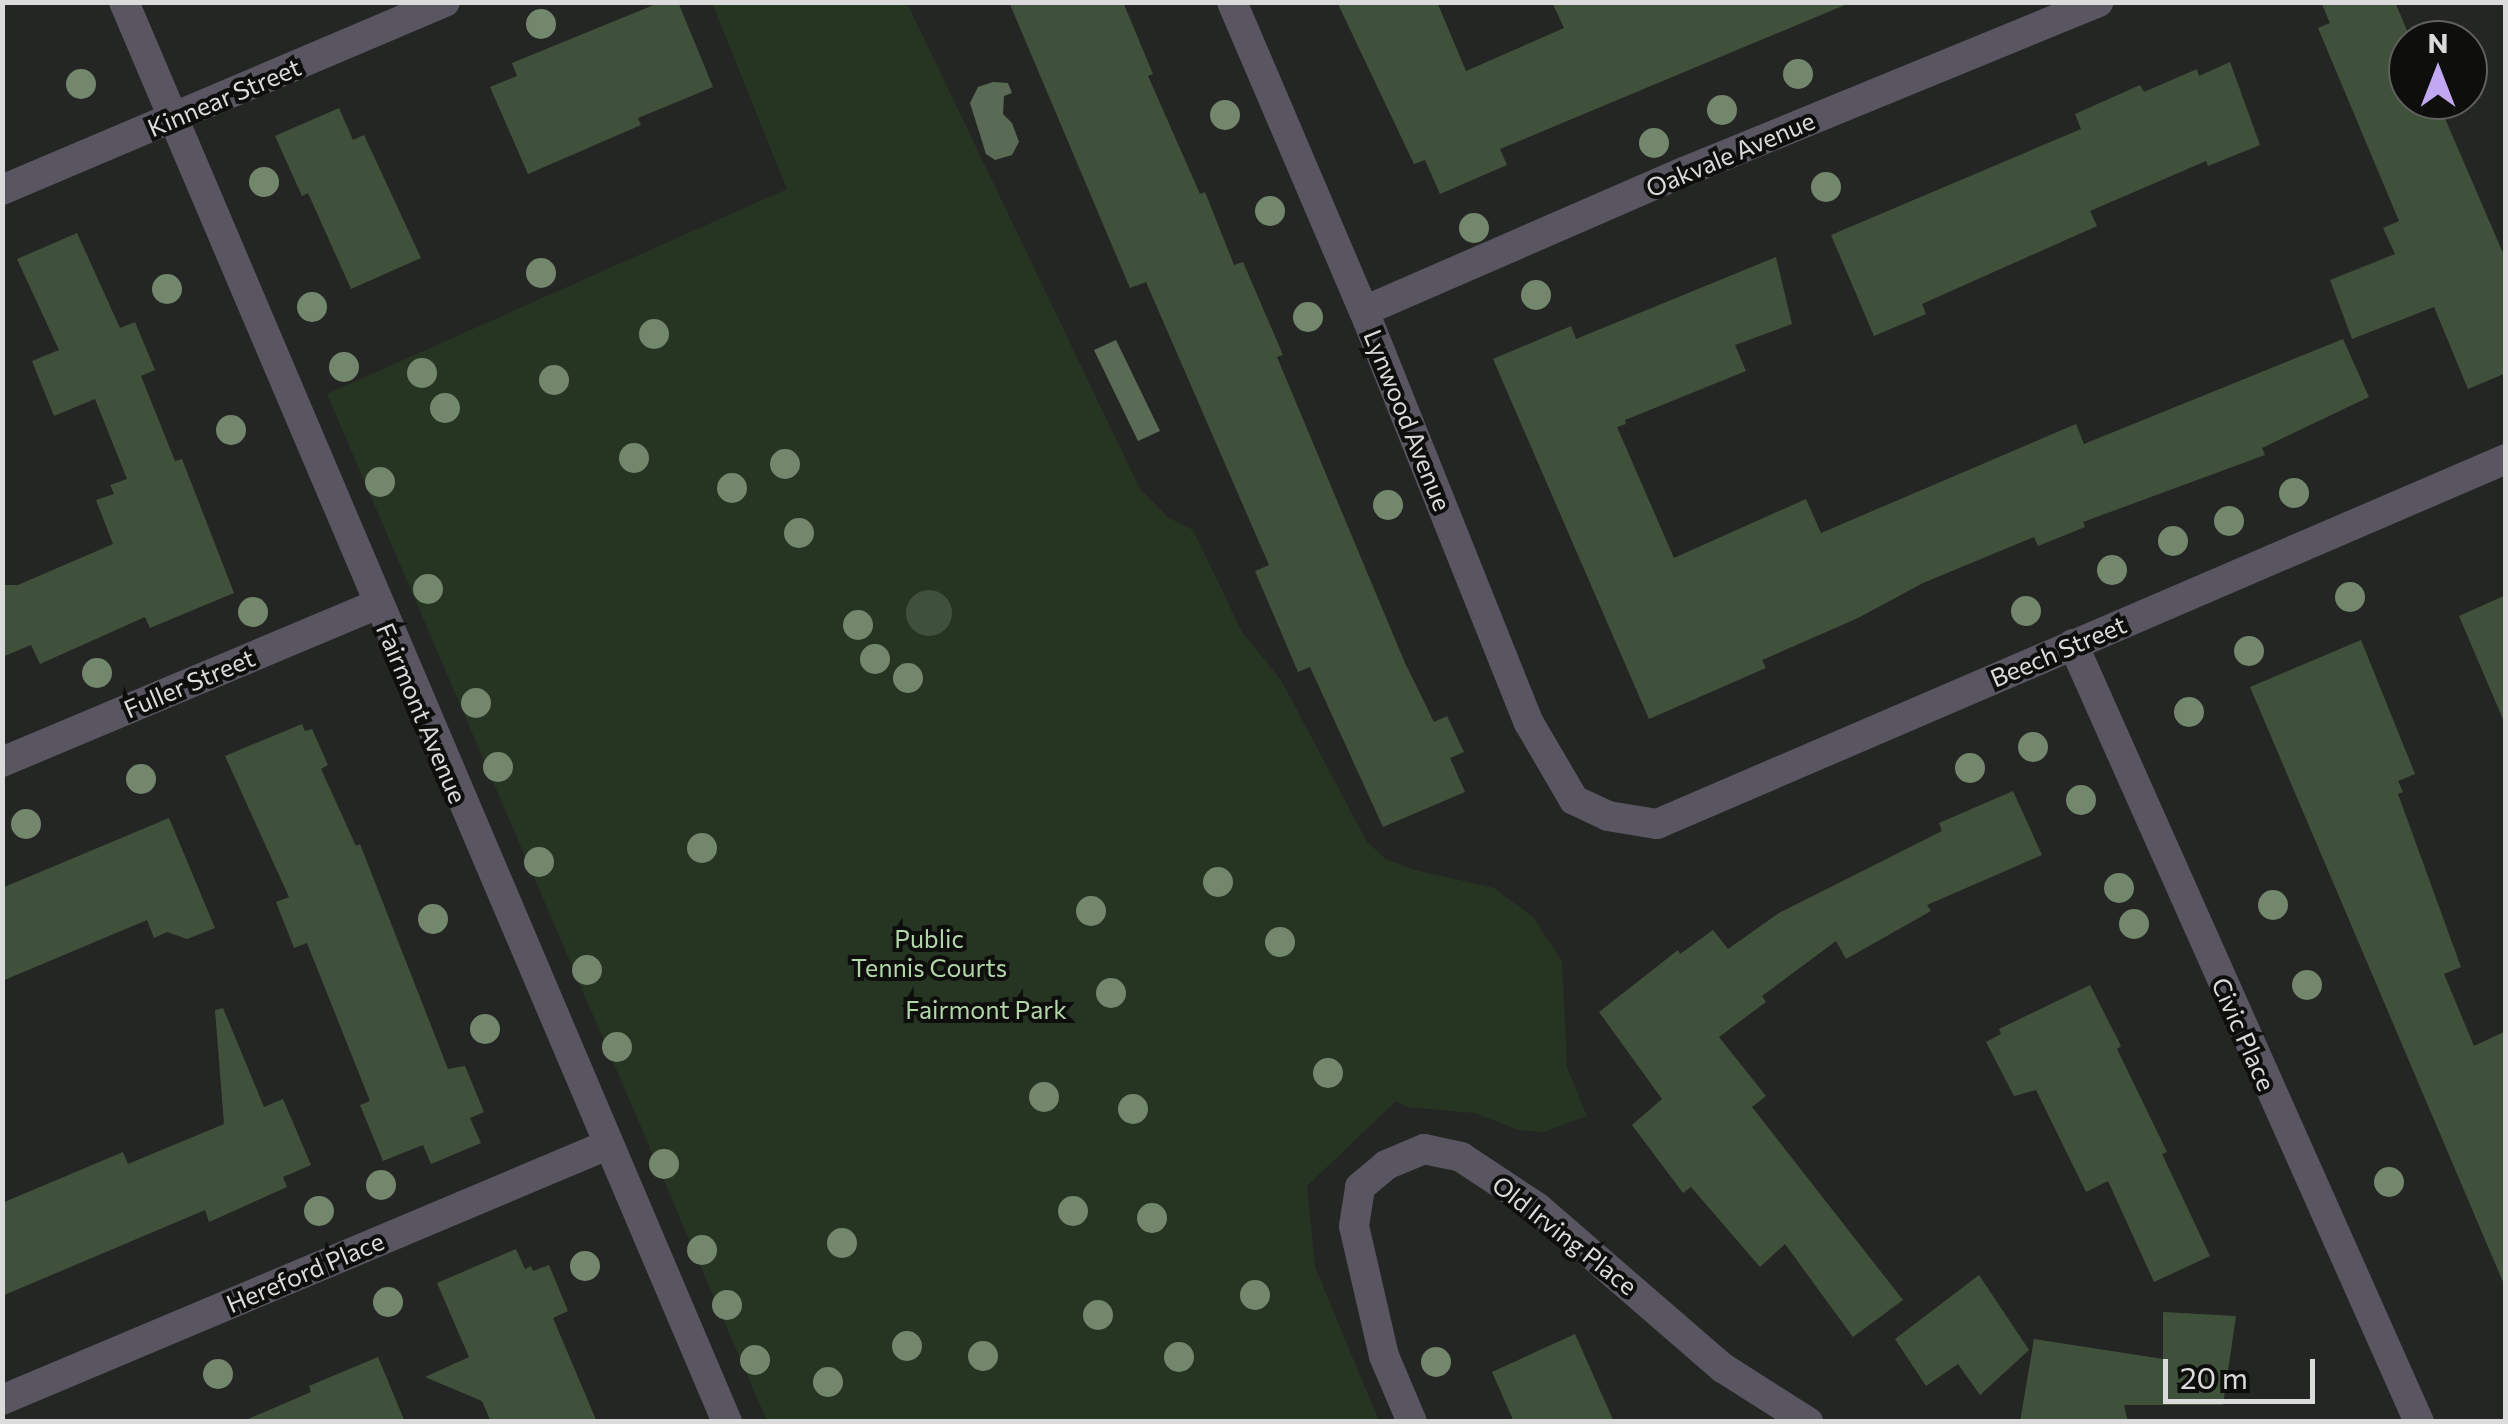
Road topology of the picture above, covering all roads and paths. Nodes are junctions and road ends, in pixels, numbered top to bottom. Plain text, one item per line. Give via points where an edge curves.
1 (124, 2) edge
2 (446, 2) edge
3 (1232, 2) edge
4 (2099, 2) edge
5 (173, 119) junction
6 (2, 190) edge
7 (1364, 311) junction
8 (2506, 459) edge
9 (376, 605) junction
10 (2073, 644) junction
11 (2, 762) edge
12 (1608, 816) joint
13 (607, 1145) junction
14 (2, 1400) edge
15 (727, 1422) edge
16 (1412, 1422) edge
17 (1808, 1422) edge
18 (2418, 1422) edge

1 - 5 street, Fairmont Avenue
2 - 5 street, Kinnear Street
3 - 7 street, Lynwood Avenue
4 - 7 street, Oakvale Avenue
5 - 6 street, Kinnear Street
5 - 9 street, Fairmont Avenue
7 - 12 street, Lynwood Avenue via 1530,723 1574,800
8 - 10 street, Beech Street
9 - 11 street, Fuller Street
9 - 13 street, Fairmont Avenue
10 - 12 street, Beech Street via 1657,824
10 - 18 street, Civic Place
13 - 14 street, Hereford Place
13 - 15 street, Fairmont Avenue
16 - 17 street, Old Irving Place via 1384,1356 1354,1226 1360,1188 1386,1165 1424,1149 1461,1157 1538,1208 1723,1368

